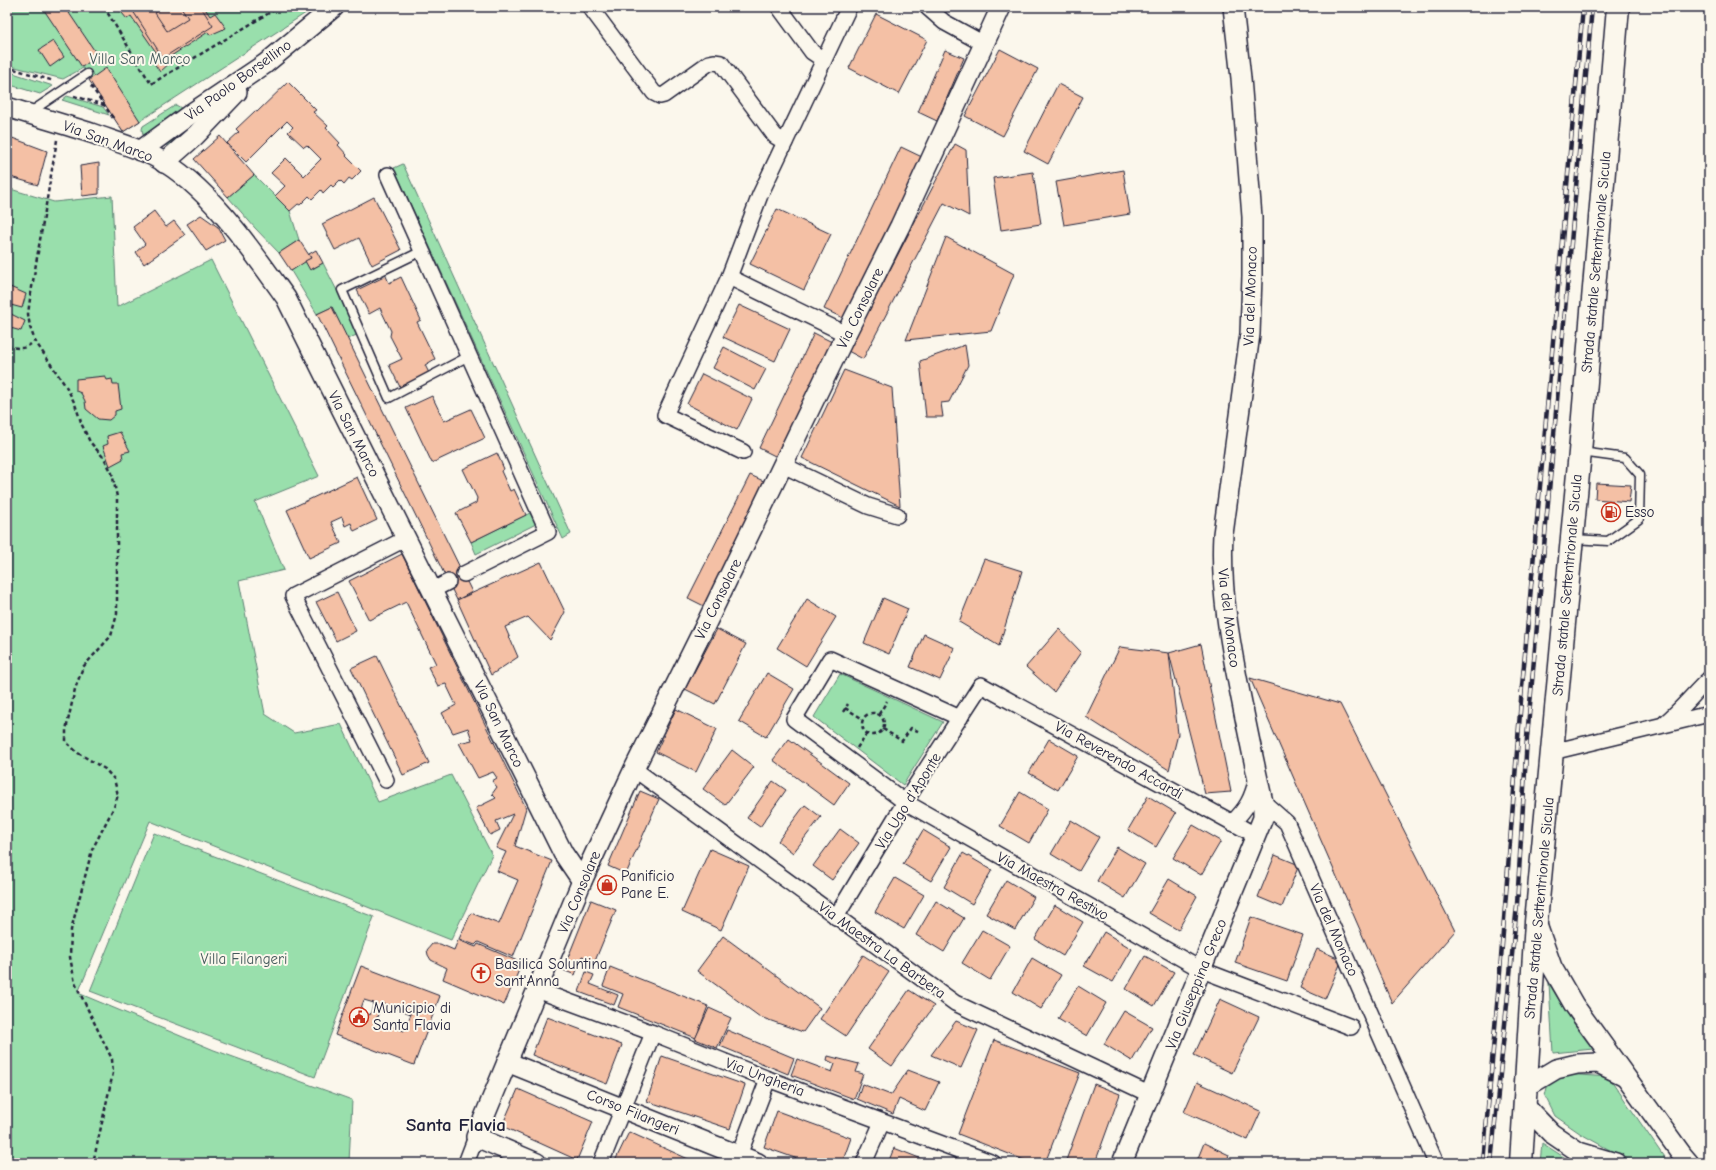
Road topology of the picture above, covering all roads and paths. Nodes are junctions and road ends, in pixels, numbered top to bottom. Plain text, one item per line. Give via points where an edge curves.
1 (104, 7) edge
2 (273, 7) edge
3 (334, 7) edge
4 (590, 7) edge
5 (779, 7) edge
6 (849, 7) edge
7 (927, 7) edge
8 (1233, 7) edge
9 (1618, 7) edge
10 (999, 8) edge
11 (984, 44) junction
12 (824, 60) junction
13 (265, 64) junction
14 (7, 67) edge
15 (87, 77) joint
16 (57, 82) dead end
17 (77, 90) dead end
18 (104, 105) junction
19 (7, 107) edge
20 (28, 113) junction
21 (113, 118) dead end
22 (59, 123) junction
23 (785, 142) junction
24 (140, 151) junction
25 (164, 163) junction
26 (388, 175) dead end
27 (422, 251) junction
28 (729, 276) junction
29 (846, 334) junction
30 (35, 341) junction
31 (7, 346) edge
32 (469, 356) junction
33 (743, 452) dead end
34 (1580, 452) junction
35 (783, 465) junction
36 (897, 514) dead end
37 (407, 538) junction
38 (1572, 539) junction
39 (464, 574) dead end
40 (1709, 679) edge
41 (981, 685) joint
42 (848, 704) dead end
43 (845, 708) junction
44 (843, 712) dead end
45 (1709, 714) edge
46 (960, 718) junction
47 (863, 719) junction
48 (1662, 725) junction
49 (883, 729) junction
50 (920, 732) dead end
51 (1552, 752) junction
52 (634, 769) junction
53 (1257, 778) junction
54 (386, 780) dead end
55 (905, 802) junction
56 (1263, 802) junction
57 (1232, 823) junction
58 (1256, 836) junction
59 (582, 881) junction
60 (836, 917) junction
61 (1536, 922) junction
62 (1202, 970) junction
63 (537, 990) junction
64 (1351, 1027) dead end
65 (653, 1033) junction
66 (507, 1062) junction
67 (1626, 1076) junction
68 (768, 1079) junction
69 (1151, 1095) junction
70 (1525, 1096) junction
71 (623, 1108) junction
72 (882, 1122) junction
73 (476, 1137) junction
74 (738, 1159) edge
75 (93, 1163) edge
76 (466, 1163) edge
77 (537, 1163) edge
78 (601, 1163) edge
79 (758, 1163) edge
80 (864, 1163) edge
81 (993, 1163) edge
82 (1122, 1163) edge
83 (1436, 1163) edge
84 (1521, 1163) edge
85 (1616, 1163) edge
86 (1689, 1163) edge

1 - 2 path via 151,84 274,10
3 - 13 street, Via Paolo Borsellino
4 - 23 street via 654,93 664,95 709,63 721,63 775,136
5 - 12 street via 812,52
6 - 12 street
7 - 11 street via 944,22
8 - 53 street, Via del Monaco via 1252,217 1252,276 1250,334 1223,534 1222,560 1230,642
9 - 34 main road, Strada statale Settentrionale Sicula
10 - 11 street, Via Consolare
11 - 29 street, Via Consolare via 900,226
12 - 23 street
13 - 24 street, Via Paolo Borsellino
13 - 25 street via 196,135
14 - 16 path
15 - 18 path
15 - 20 lane
17 - 18 path via 72,95
18 - 21 path
19 - 20 street, Via San Marco
20 - 22 street, Via San Marco
22 - 24 street, Via San Marco
22 - 30 path via 30,300 29,320
23 - 28 street via 760,195
24 - 25 street, Via San Marco
25 - 37 street, Via San Marco via 189,181 224,217 286,298
26 - 27 street
27 - 32 street
27 - 32 lane via 342,290 389,398
28 - 29 street
28 - 33 street via 665,415
29 - 35 street, Via Consolare
30 - 31 path via 19,349
30 - 75 path via 67,388 90,442 104,458 112,473 117,497 117,614 111,636 83,667 74,689 66,730 66,742 105,768 114,779 118,795 92,850 71,930 70,958 75,983 112,1059 113,1073
32 - 39 street via 548,532
34 - 38 main road, Strada statale Settentrionale Sicula
34 - 38 lane via 1625,458 1640,475 1639,519 1608,541
35 - 36 street via 868,506
35 - 52 street, Via Consolare
37 - 54 street via 293,596
37 - 59 street, Via San Marco via 440,586 563,853
38 - 51 main road, Strada statale Settentrionale Sicula
40 - 48 street
41 - 46 street, Via Ugo d'Aponte
41 - 57 street, Via Reverendo Accardi
42 - 43 path
43 - 44 path
43 - 47 path
45 - 48 street
46 - 55 street, Via Ugo d'Aponte
46 - 55 street, Via Maestra Restivo via 830,659 794,719
47 - 49 path via 863,728 867,733 875,735
47 - 49 path via 869,713 879,714 884,720
48 - 51 street
49 - 50 path via 902,742 912,728
51 - 61 main road, Strada statale Settentrionale Sicula
52 - 59 street, Via Consolare
52 - 60 street, Via Maestra La Barbera
53 - 56 street, Via del Monaco
53 - 57 street via 1253,796 1244,812
55 - 60 street, Via Ugo d'Aponte
55 - 62 street, Via Maestra Restivo
56 - 58 street, Via Giuseppina Greco via 1263,818
56 - 83 street, Via del Monaco via 1287,823
57 - 58 street, Via Reverendo Accardi
58 - 62 street, Via Giuseppina Greco
59 - 63 street, Via Consolare
60 - 69 street, Via Maestra La Barbera via 955,1003
61 - 67 street via 1552,967 1574,1006
61 - 70 main road, Strada statale Settentrionale Sicula
62 - 64 street, Via Maestra Restivo
62 - 69 street, Via Giuseppina Greco
63 - 65 street, Via Ungheria
63 - 66 street, Via Consolare
65 - 68 street, Via Ungheria
65 - 71 street
66 - 71 street, Corso Filangeri
66 - 73 street, Via Consolare
67 - 70 street via 1598,1063 1577,1064 1556,1069
67 - 86 street
68 - 72 street, Via Ungheria
68 - 74 street
69 - 82 street, Via Giuseppina Greco
70 - 84 main road, Strada statale Settentrionale Sicula
70 - 85 street via 1551,1133 1580,1152
71 - 74 street, Corso Filangeri
71 - 78 street
72 - 80 street
72 - 81 street, Via Ungheria
73 - 76 street
73 - 77 street
74 - 79 street, Corso Filangeri

